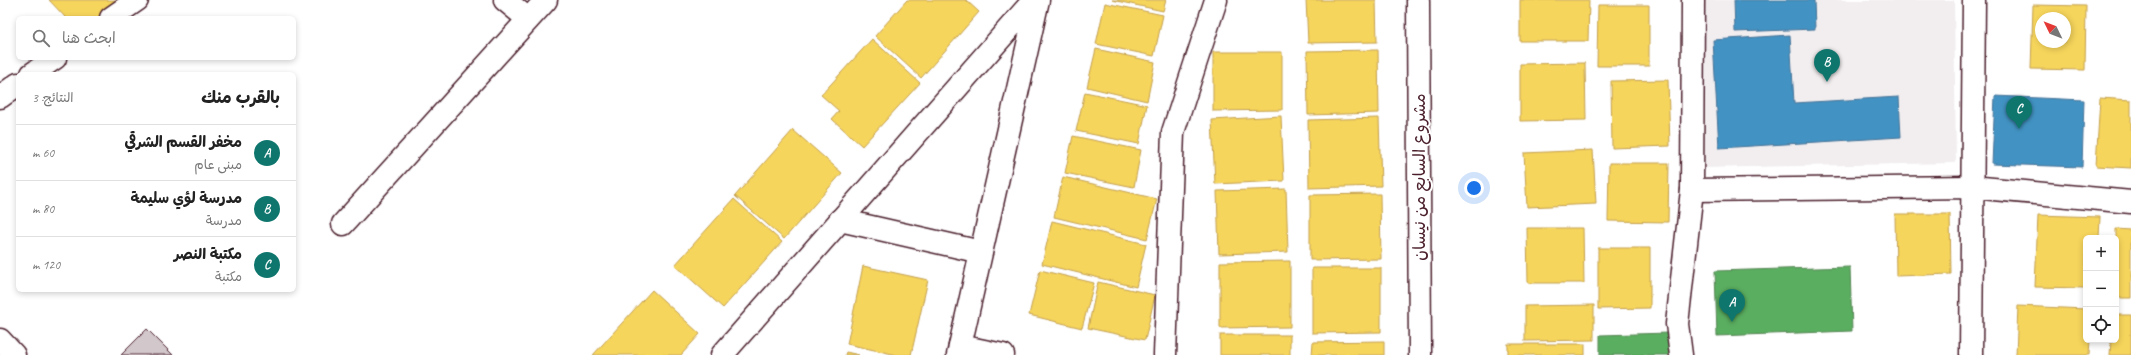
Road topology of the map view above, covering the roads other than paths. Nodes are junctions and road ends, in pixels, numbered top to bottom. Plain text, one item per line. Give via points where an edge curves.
1 (137, 0) edge
2 (505, 0) edge
3 (546, 0) edge
4 (1034, 0) edge
5 (1038, 0) edge
6 (1216, 0) edge
7 (1418, 0) edge
8 (1693, 0) edge
9 (1974, 0) edge
10 (114, 16) edge
11 (528, 19) junction
12 (52, 60) edge
13 (35, 72) edge
14 (16, 85) edge
15 (0, 97) edge
16 (1972, 187) junction
17 (1692, 190) junction
18 (2131, 202) edge
19 (840, 220) junction
20 (343, 224) dead end
21 (981, 252) junction
22 (0, 340) edge
23 (959, 351) edge
24 (14, 355) edge
25 (722, 355) edge
26 (1003, 355) edge
27 (1164, 355) edge
28 (1420, 355) edge
29 (1681, 355) edge
30 (1971, 355) edge

1 - 10 street
2 - 11 street
3 - 11 street
4 - 19 street
5 - 21 street
6 - 27 street via 1173,132
7 - 28 street, مشروع السابع من نيسان
8 - 17 street
9 - 16 street
11 - 20 street
12 - 13 street
14 - 15 street
16 - 17 street
16 - 18 street
16 - 30 street
17 - 29 street via 1677,324
19 - 21 street
19 - 25 street
21 - 23 street
22 - 24 street
23 - 26 street

